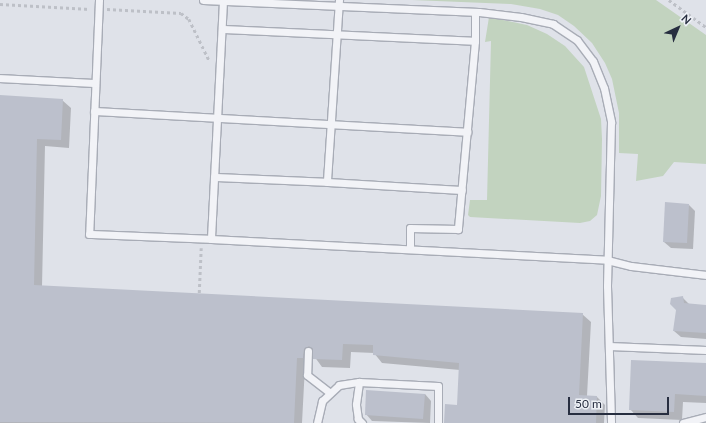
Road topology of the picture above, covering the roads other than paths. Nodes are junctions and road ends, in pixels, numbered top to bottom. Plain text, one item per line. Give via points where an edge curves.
1 (99, 0) edge
2 (203, 0) edge
3 (223, 1) edge
4 (339, 3) edge
5 (475, 12) junction
6 (222, 29) junction
7 (337, 34) junction
8 (475, 41) junction
9 (0, 78) edge
10 (95, 83) junction
11 (94, 111) junction
12 (217, 120) junction
13 (331, 125) junction
14 (467, 132) junction
15 (214, 177) junction
16 (328, 182) junction
17 (462, 190) junction
18 (211, 239) junction
19 (410, 249) junction
20 (607, 260) junction
21 (706, 275) edge
22 (609, 346) junction
23 (706, 350) edge
24 (308, 351) dead end
25 (359, 382) junction
26 (330, 394) junction
27 (706, 417) edge
28 (317, 423) edge
29 (362, 423) edge
30 (438, 423) edge
31 (611, 423) edge
32 (683, 423) edge

1 - 10 lane
2 - 3 lane
3 - 4 lane
3 - 6 lane
4 - 5 lane
4 - 7 lane
5 - 8 lane
5 - 20 lane via 521,17 553,24 577,40 593,61 604,88 611,122
6 - 7 lane
6 - 12 lane
7 - 8 lane
7 - 13 lane
8 - 14 lane
9 - 10 lane
10 - 11 lane
11 - 12 lane
11 - 18 lane via 89,234
12 - 13 lane
12 - 15 lane
13 - 14 lane
13 - 16 lane
14 - 17 lane
15 - 16 lane
15 - 18 lane
16 - 17 lane
17 - 19 lane via 458,230 410,228
18 - 19 lane
19 - 20 lane
20 - 21 lane via 631,266
20 - 22 lane
22 - 23 lane
22 - 31 lane
24 - 26 lane via 307,375
25 - 26 lane via 339,385
25 - 29 lane via 356,404 358,419
25 - 30 lane via 438,386
26 - 28 lane via 322,401
27 - 32 lane

